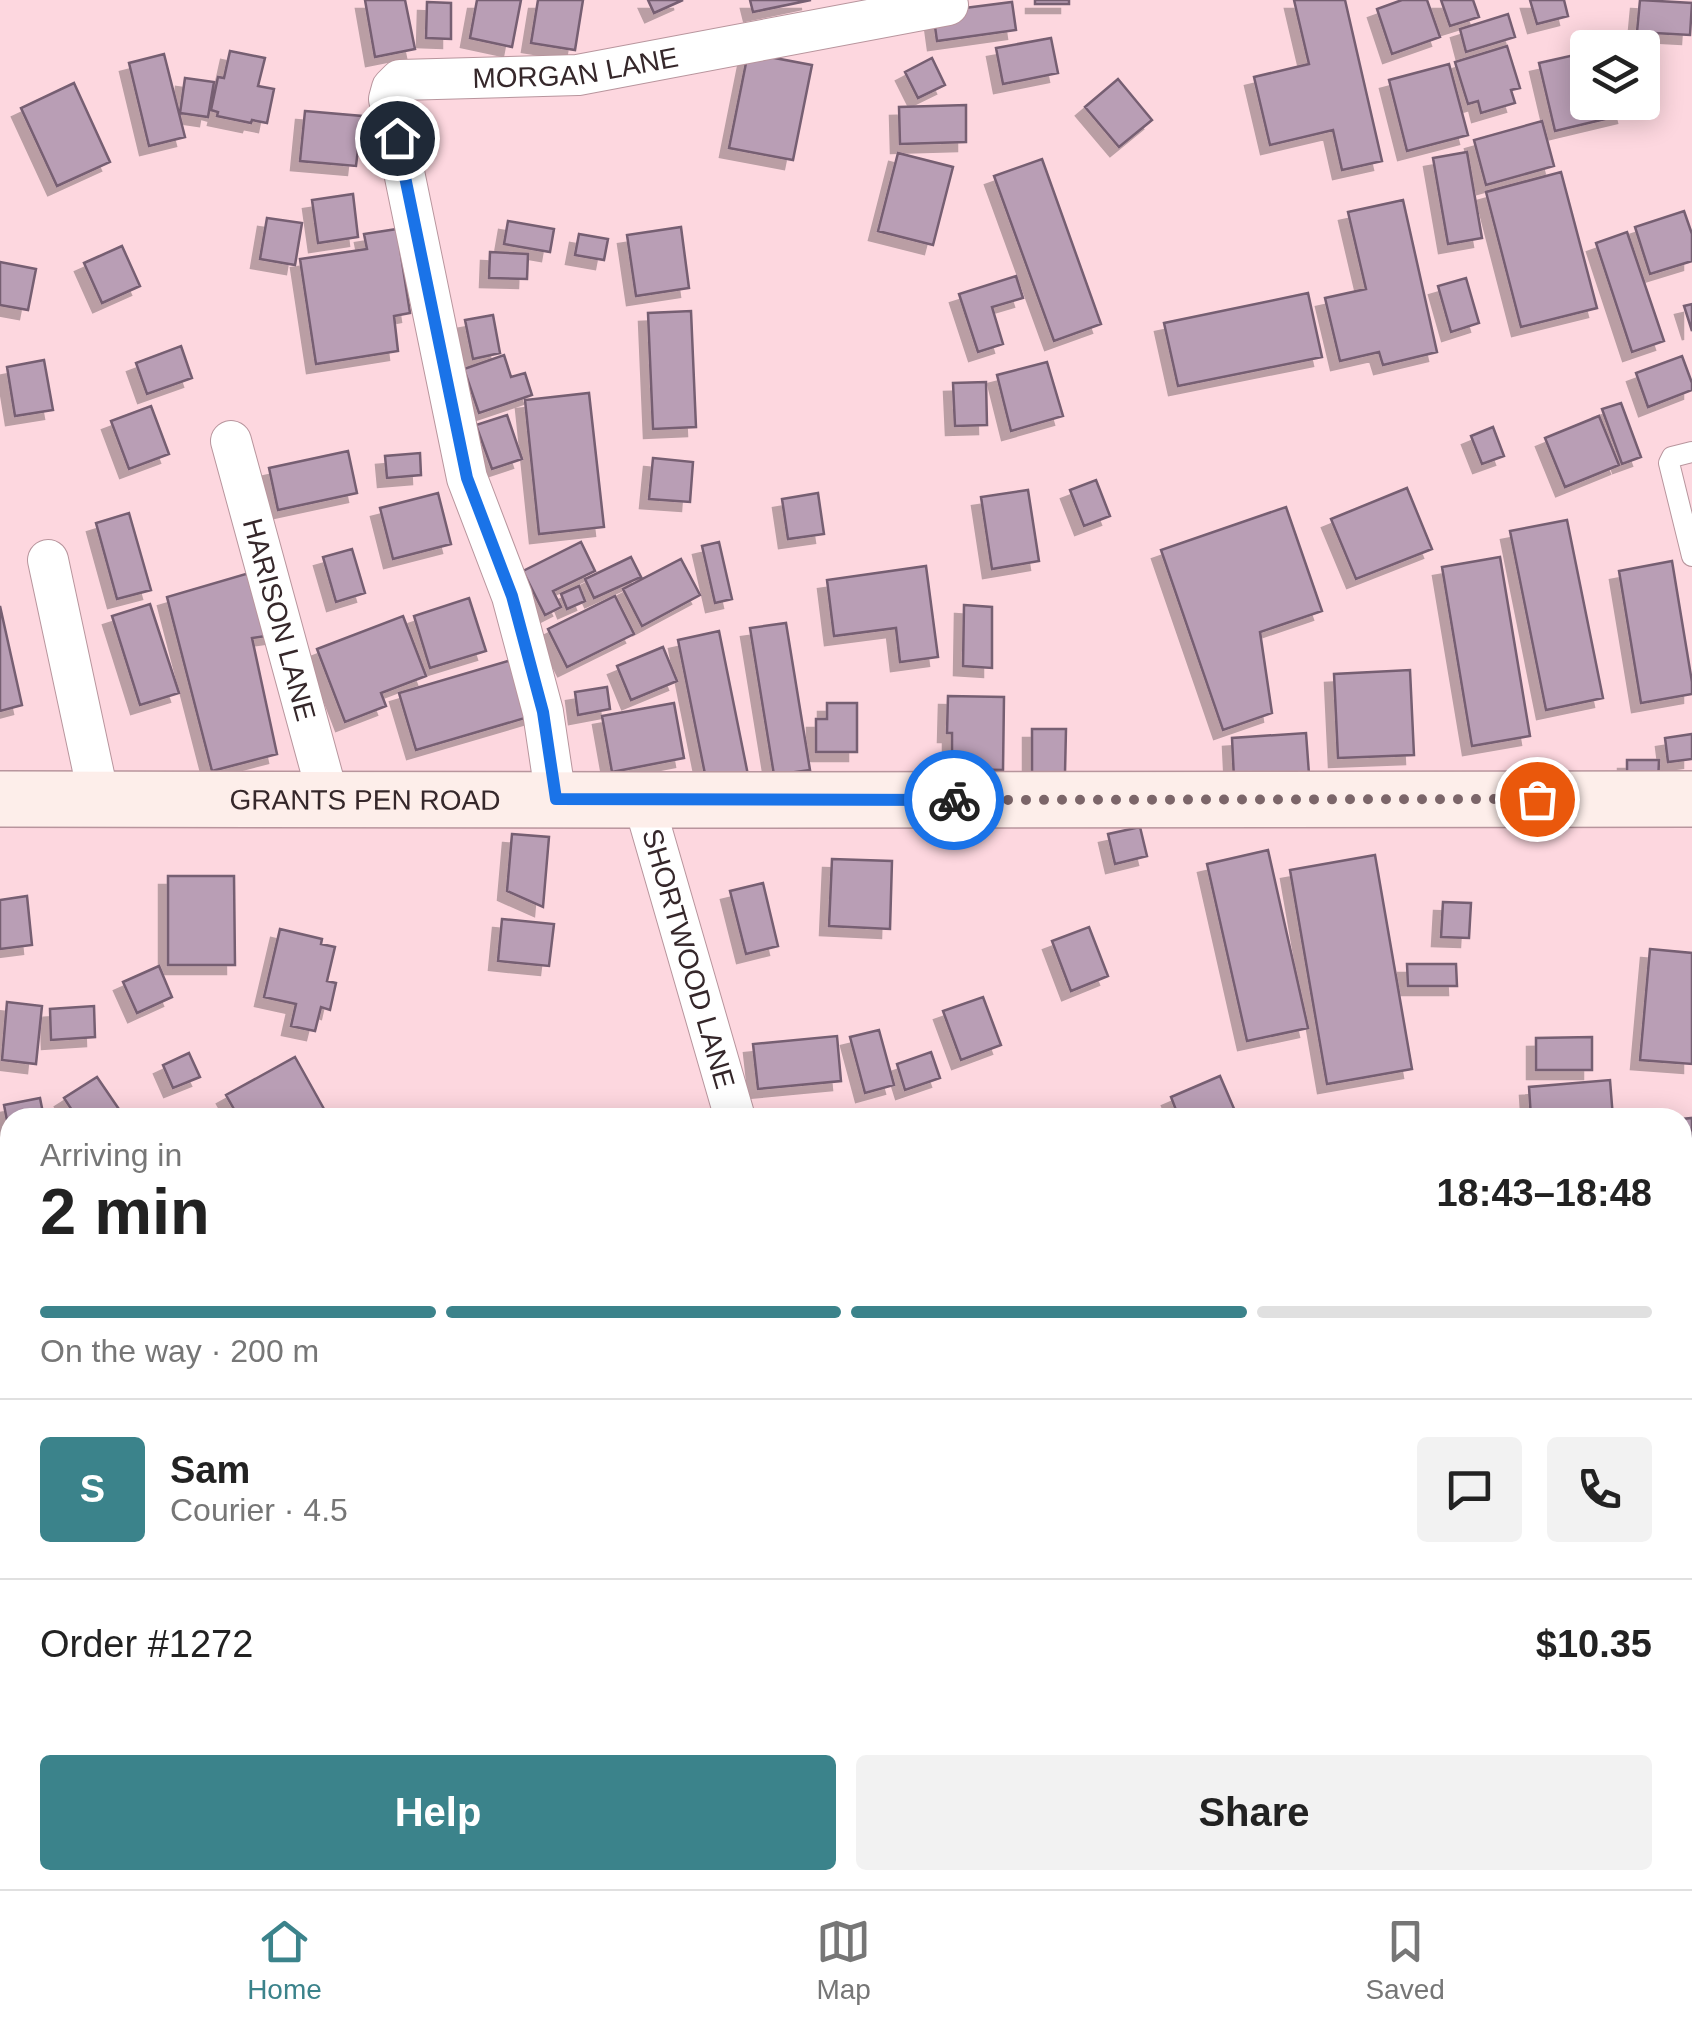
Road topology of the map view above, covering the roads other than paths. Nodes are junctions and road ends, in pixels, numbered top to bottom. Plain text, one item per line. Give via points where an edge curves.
1 (948, 5) dead end
2 (231, 441) dead end
3 (1692, 452) edge
4 (1692, 556) edge
5 (48, 560) dead end
6 (99, 798) junction
7 (1692, 798) edge
8 (0, 799) edge
9 (556, 799) junction
10 (329, 800) junction
11 (644, 800) junction
12 (732, 1108) edge

1 - 9 street, MORGAN LANE via 578,74 400,80 392,88 389,99 467,478 512,596 543,712
2 - 10 street, HARISON LANE
3 - 4 lane via 1669,462
5 - 6 street
6 - 8 main road, GRANTS PEN ROAD
6 - 10 main road, GRANTS PEN ROAD
7 - 11 main road, GRANTS PEN ROAD
9 - 10 main road, GRANTS PEN ROAD
9 - 11 main road, GRANTS PEN ROAD
11 - 12 street, SHORTWOOD LANE

